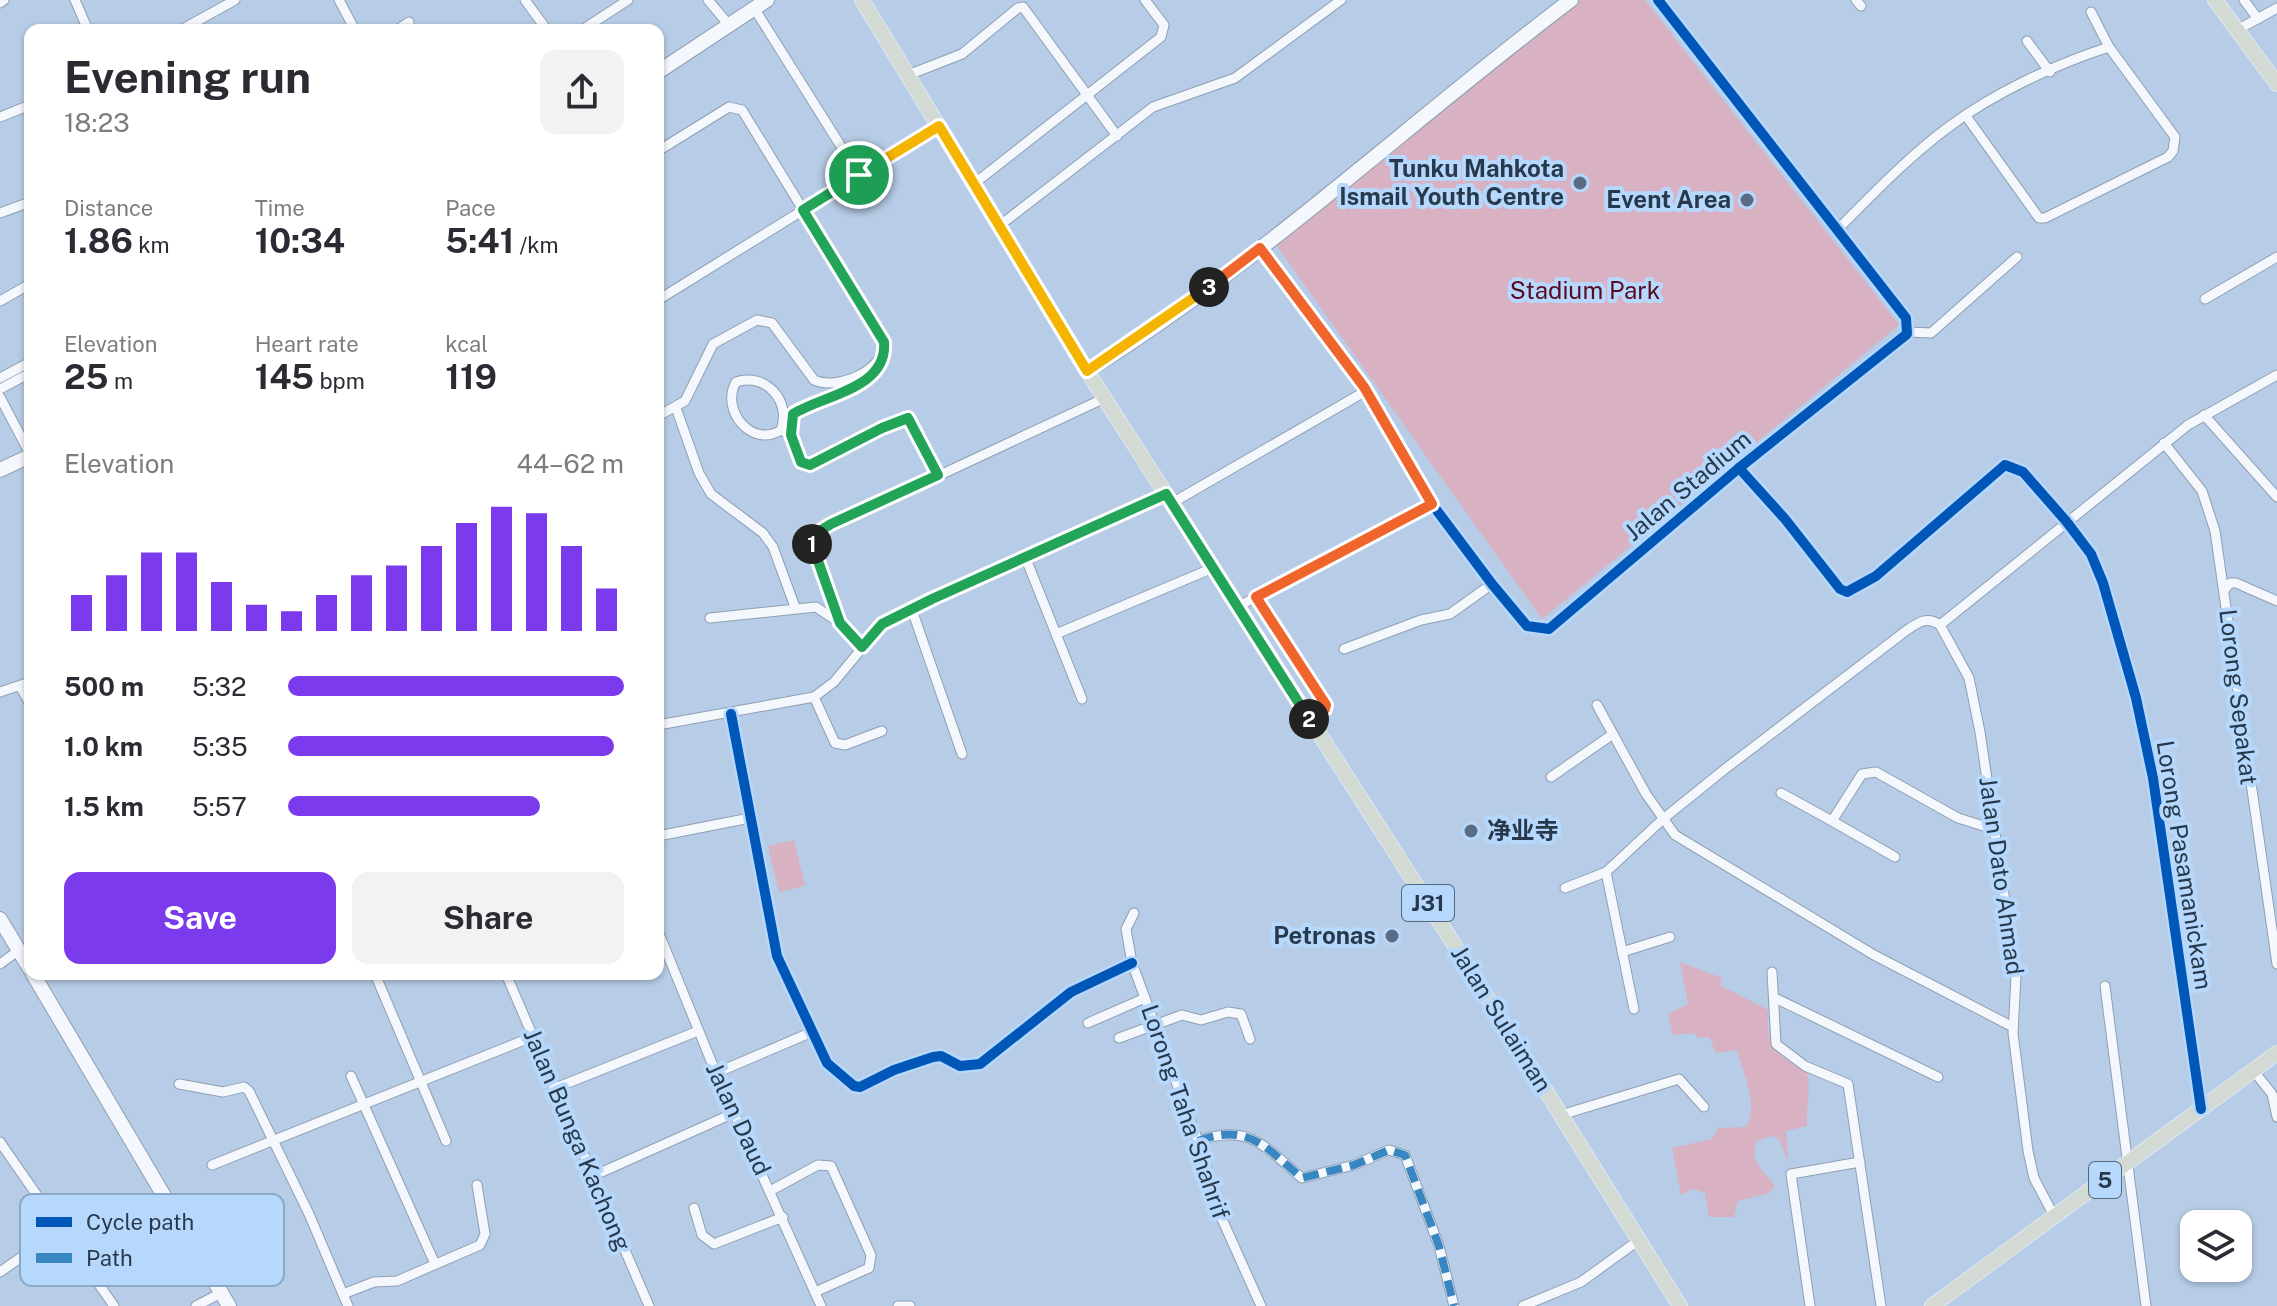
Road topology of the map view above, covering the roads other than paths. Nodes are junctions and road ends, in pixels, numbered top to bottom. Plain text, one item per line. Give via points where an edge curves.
1 (75, 0) edge
2 (235, 0) edge
3 (339, 0) edge
4 (525, 0) edge
5 (628, 0) edge
6 (708, 0) edge
7 (862, 0) edge
8 (1145, 0) edge
9 (1341, 0) edge
10 (1571, 0) edge
11 (1658, 0) edge
12 (2215, 0) edge
13 (2244, 0) edge
14 (613, 4) edge
15 (761, 4) edge
16 (2277, 8) edge
17 (2091, 12) dead end
18 (2258, 19) junction
19 (409, 22) dead end
20 (85, 24) edge
21 (192, 24) edge
22 (352, 24) edge
23 (406, 24) edge
24 (543, 24) edge
25 (589, 24) edge
26 (729, 25) junction
27 (2237, 30) junction
28 (2027, 41) dead end
29 (2109, 47) junction
30 (664, 68) edge
31 (2050, 72) junction
32 (908, 75) junction
33 (2277, 84) edge
34 (1086, 95) junction
35 (24, 107) edge
36 (1966, 116) junction
37 (0, 117) edge
38 (939, 126) junction
39 (1117, 136) junction
40 (664, 147) edge
41 (859, 175) junction
42 (975, 183) junction
43 (24, 204) edge
44 (803, 210) junction
45 (0, 213) edge
46 (999, 226) junction
47 (1837, 230) junction
48 (1260, 248) junction
49 (2017, 257) dead end
50 (2277, 257) edge
51 (24, 287) edge
52 (664, 296) edge
53 (2205, 299) dead end
54 (0, 301) edge
55 (1908, 332) junction
56 (24, 365) edge
57 (875, 367) junction
58 (1087, 371) junction
59 (2277, 375) edge
60 (24, 376) edge
61 (0, 378) edge
62 (0, 389) edge
63 (1366, 391) junction
64 (0, 397) edge
65 (1105, 398) junction
66 (676, 408) junction
67 (664, 413) edge
68 (2204, 415) junction
69 (781, 430) junction
70 (791, 435) junction
71 (24, 443) edge
72 (2164, 443) junction
73 (24, 458) edge
74 (1739, 468) junction
75 (0, 470) edge
76 (938, 475) junction
77 (2277, 497) edge
78 (1169, 499) junction
79 (1432, 504) junction
80 (2066, 521) junction
81 (1026, 559) junction
82 (1213, 568) junction
83 (1492, 584) junction
84 (2225, 589) junction
85 (1256, 597) junction
86 (2277, 601) edge
87 (795, 607) junction
88 (1237, 607) junction
89 (912, 610) junction
90 (710, 618) dead end
91 (840, 623) junction
92 (1943, 629) junction
93 (1056, 634) junction
94 (862, 647) junction
95 (1344, 649) dead end
96 (1295, 662) junction
97 (1278, 670) junction
98 (24, 684) edge
99 (0, 692) edge
100 (814, 697) junction
101 (1082, 699) dead end
102 (1597, 705) dead end
103 (731, 714) junction
104 (1309, 719) junction
105 (664, 724) edge
106 (882, 731) dead end
107 (1613, 734) junction
108 (962, 754) dead end
109 (1551, 777) dead end
110 (1781, 793) dead end
111 (750, 818) junction
112 (1663, 819) junction
113 (1832, 821) junction
114 (1993, 829) junction
115 (664, 835) edge
116 (1895, 857) dead end
117 (1606, 872) junction
118 (1565, 888) dead end
119 (1134, 913) dead end
120 (0, 919) edge
121 (1670, 937) dead end
122 (664, 948) edge
123 (19, 950) junction
124 (1622, 952) junction
125 (24, 959) edge
126 (1132, 963) junction
127 (0, 964) edge
128 (2277, 964) edge
129 (1772, 972) dead end
130 (37, 980) edge
131 (378, 980) edge
132 (508, 980) edge
133 (2105, 986) dead end
134 (1145, 998) junction
135 (1775, 998) junction
136 (1634, 1009) dead end
137 (1088, 1023) dead end
138 (1154, 1025) junction
139 (2013, 1027) junction
140 (698, 1031) junction
141 (812, 1032) junction
142 (532, 1037) junction
143 (1119, 1038) dead end
144 (1250, 1039) dead end
145 (2277, 1053) edge
146 (2253, 1070) junction
147 (716, 1073) junction
148 (351, 1076) dead end
149 (1938, 1077) dead end
150 (421, 1083) junction
151 (179, 1084) dead end
152 (553, 1089) junction
153 (366, 1105) junction
154 (1704, 1107) dead end
155 (2201, 1109) junction
156 (734, 1113) junction
157 (1561, 1115) junction
158 (2277, 1117) edge
159 (273, 1140) junction
160 (446, 1141) dead end
161 (1198, 1141) junction
162 (0, 1142) edge
163 (1860, 1162) junction
164 (2129, 1162) junction
165 (212, 1165) dead end
166 (593, 1176) junction
167 (477, 1185) dead end
168 (770, 1191) junction
169 (35, 1194) edge
170 (163, 1194) edge
171 (694, 1208) dead end
172 (2054, 1216) junction
173 (783, 1217) junction
174 (1639, 1240) junction
175 (20, 1258) edge
176 (435, 1264) junction
177 (0, 1272) edge
178 (100, 1286) edge
179 (217, 1286) edge
180 (815, 1292) junction
181 (221, 1293) junction
182 (343, 1294) junction
183 (114, 1306) edge
184 (196, 1306) edge
185 (229, 1306) edge
186 (348, 1306) edge
187 (649, 1306) edge
188 (821, 1306) edge
189 (898, 1306) edge
190 (910, 1306) edge
191 (1261, 1306) edge
192 (1454, 1306) edge
193 (1523, 1306) edge
194 (1680, 1306) edge
195 (1810, 1306) edge
196 (1881, 1306) edge
197 (1932, 1306) edge
198 (2146, 1306) edge

1 - 20 street
2 - 21 street
3 - 22 street
4 - 24 street
5 - 14 street
6 - 26 street
7 - 32 main road, J31
8 - 34 street via 1164,25 1161,37
9 - 39 street via 1235,78 1160,103
10 - 48 street
11 - 47 street
12 - 27 main road
13 - 18 street
14 - 25 street
15 - 26 street
15 - 41 street
16 - 18 street
17 - 29 street
18 - 27 street
19 - 23 street
26 - 30 street
27 - 33 main road
28 - 31 street
29 - 31 street
29 - 36 street via 2175,137 2173,151 2045,218 2039,218
31 - 36 street
32 - 34 street via 962,54 1023,7
32 - 38 main road, J31
34 - 39 street
34 - 42 street
35 - 37 street
36 - 47 street via 1930,142
38 - 41 street
38 - 42 main road, J31
39 - 46 street
40 - 44 street via 737,106
41 - 44 street
42 - 46 main road, J31
43 - 45 street
44 - 52 street
44 - 57 street via 884,342 885,352
46 - 58 main road, J31
47 - 55 street via 1906,318
48 - 58 street
48 - 63 street, Jalan Stadium
49 - 55 street via 1931,333
50 - 53 street
51 - 54 street
55 - 74 street, Jalan Stadium
56 - 61 street
57 - 66 street via 821,383 772,323 757,320 713,344 685,401
57 - 70 street via 866,381 793,414
58 - 65 main road, Jalan Sulaiman / J31
59 - 68 street
60 - 62 street
63 - 78 street
63 - 79 street, Jalan Stadium
64 - 71 street
65 - 76 street
65 - 78 main road, Jalan Sulaiman / J31
66 - 67 street
66 - 87 street via 711,494 763,533
68 - 72 street
68 - 77 street
69 - 69 street via 761,436 742,425 731,396 736,382 756,379 767,384 781,405
69 - 70 street
70 - 76 street via 801,462 810,465 908,418
72 - 80 street
72 - 84 street, Lorong Sepakat via 2202,491
73 - 75 street
74 - 80 street, Lorong Pasamanickam via 1847,592 1876,576 2005,465 2023,472
74 - 83 street, Jalan Stadium via 1549,629 1527,626
76 - 91 street via 818,532 814,555
78 - 81 street
78 - 82 main road, Jalan Sulaiman / J31
79 - 83 street, Jalan Stadium
79 - 85 street
80 - 92 street
80 - 155 street, Lorong Pasamanickam via 2096,563 2136,698 2159,817
81 - 89 street
81 - 93 street
82 - 88 main road, Jalan Sulaiman / J31
82 - 93 street
83 - 95 street via 1450,614
84 - 86 street via 2236,583
84 - 128 street, Lorong Sepakat
85 - 88 street
85 - 96 street
87 - 90 street
87 - 91 street via 816,607
88 - 97 main road, Jalan Sulaiman / J31
89 - 94 street via 882,624
89 - 108 street
91 - 94 street
92 - 112 street via 1922,620 1907,630
92 - 114 street, Jalan Dato Ahmad via 1969,678
93 - 101 street
94 - 100 street via 834,682
96 - 97 street
96 - 104 street via 1326,705
97 - 104 main road, Jalan Sulaiman / J31
98 - 99 street
100 - 103 street
100 - 106 street via 835,743 845,745
102 - 107 street
103 - 105 street
103 - 111 street
104 - 157 main road, Jalan Sulaiman / J31
107 - 109 street
107 - 112 street
110 - 113 street
111 - 115 street
111 - 141 street via 777,956
112 - 117 street
112 - 139 street via 1675,835 1740,877
113 - 114 street via 1862,774 1876,772 1946,812
113 - 116 street
114 - 139 street, Jalan Dato Ahmad via 2016,976
117 - 118 street
117 - 124 street
119 - 126 street, Lorong Taha Shahrif via 1126,929
120 - 123 street
121 - 124 street
122 - 140 street, Jalan Daud
123 - 125 street
123 - 127 street
124 - 136 street
126 - 134 street, Lorong Taha Shahrif
126 - 141 street via 1071,992 970,1066 933,1057 854,1086 827,1063
129 - 135 street
130 - 170 street
131 - 150 street
132 - 142 street, Jalan Bunga Kachong
133 - 164 street
134 - 137 street
134 - 138 street, Lorong Taha Shahrif
135 - 149 street
135 - 163 street via 1774,1039 1780,1050 1848,1084
138 - 143 street
138 - 144 street via 1182,1015 1201,1020 1233,1011 1241,1014
138 - 161 street, Lorong Taha Shahrif
139 - 172 street, Jalan Dato Ahmad via 2031,1165
140 - 147 street, Jalan Daud
140 - 152 street
141 - 147 street
142 - 150 street
142 - 152 street, Jalan Bunga Kachong
145 - 146 main road, 5
146 - 155 main road, 5
146 - 158 street via 2272,1094
147 - 156 street, Jalan Daud
148 - 153 street
150 - 153 street
150 - 160 street
151 - 159 street via 223,1092 244,1087
152 - 166 street, Jalan Bunga Kachong
153 - 159 street
153 - 176 street
154 - 157 street via 1679,1079
155 - 164 main road, 5
156 - 166 street
156 - 168 street, Jalan Daud
157 - 174 main road, Jalan Sulaiman / J31
159 - 165 street
159 - 182 street
161 - 191 street, Lorong Taha Shahrif via 1222,1219
161 - 192 street via 1225,1132 1237,1134 1283,1160 1302,1178 1389,1150 1401,1151 1424,1204
162 - 169 street
163 - 195 street via 1791,1174
163 - 196 street
164 - 172 main road, 5
164 - 198 street
166 - 187 street, Jalan Bunga Kachong
167 - 176 street via 483,1241
168 - 173 street, Jalan Daud
168 - 180 street via 818,1165 831,1166 871,1255 869,1268
171 - 173 street via 702,1235 714,1244
172 - 197 main road, 5
173 - 180 street, Jalan Daud
174 - 193 street via 1581,1282
174 - 194 main road, Jalan Sulaiman / J31
175 - 177 street
176 - 182 street via 397,1281 374,1282
178 - 183 street
179 - 181 street
180 - 188 street, Jalan Daud
181 - 184 street
181 - 185 street
182 - 186 street
189 - 190 street

